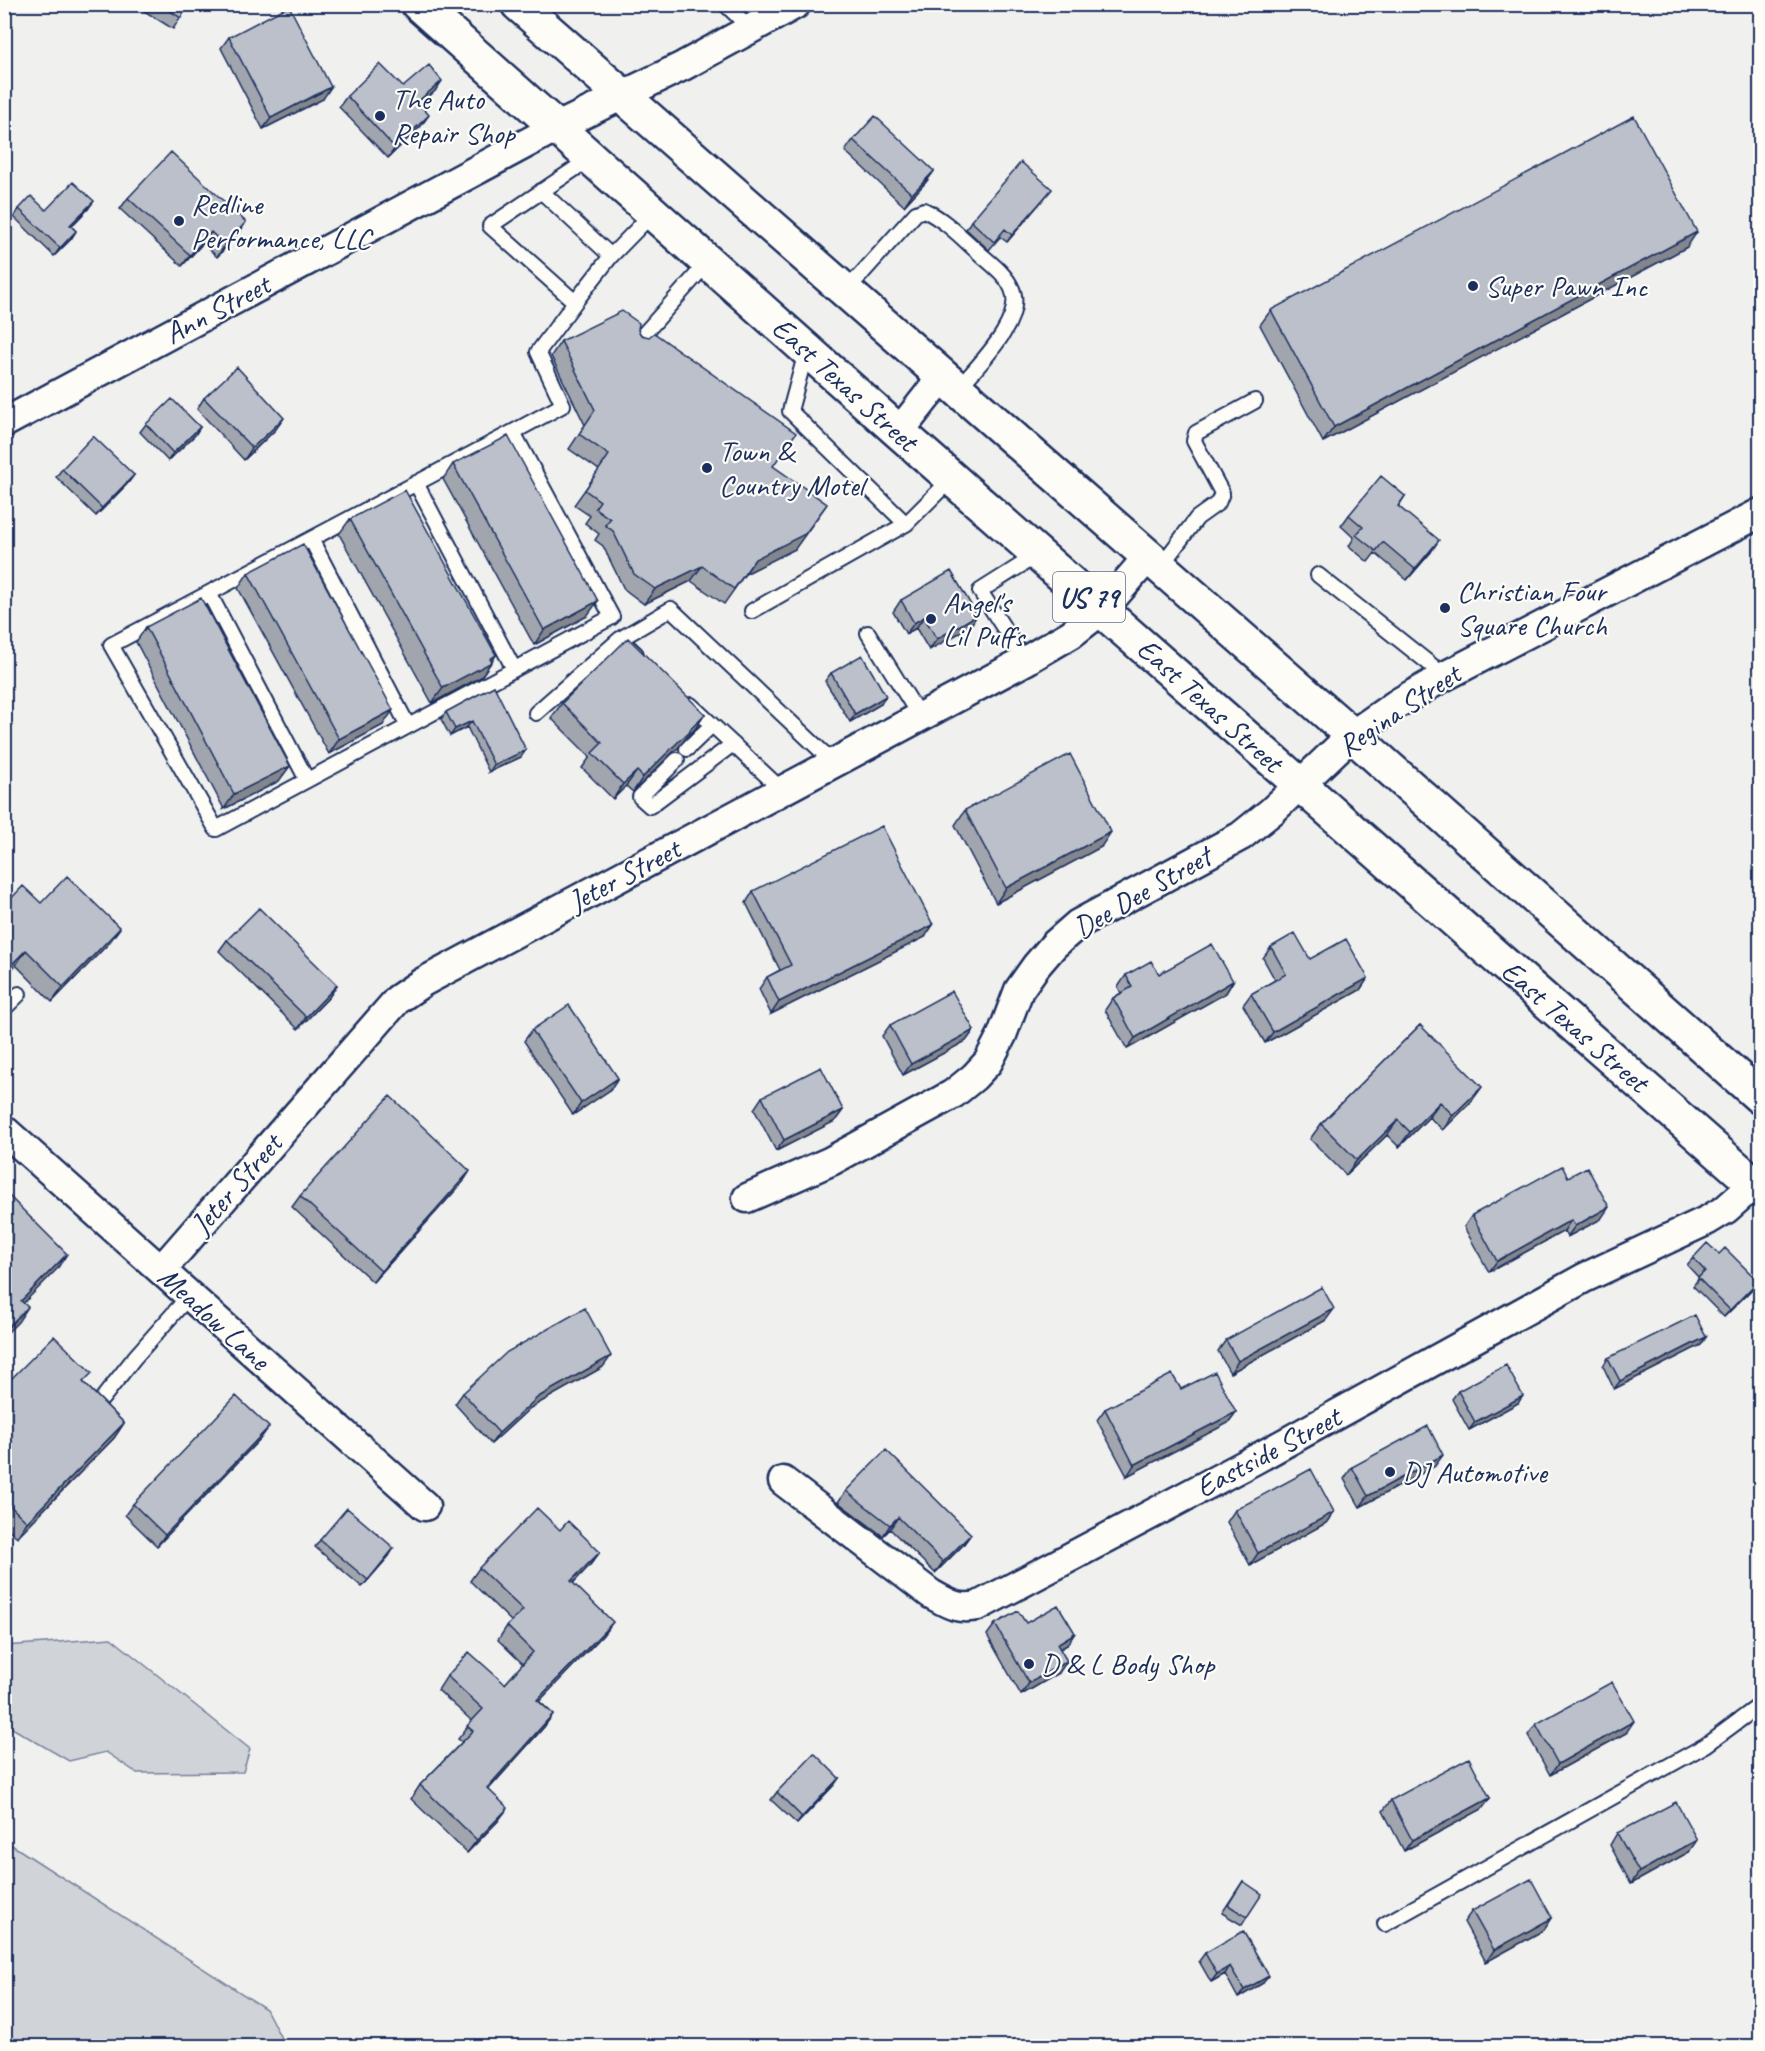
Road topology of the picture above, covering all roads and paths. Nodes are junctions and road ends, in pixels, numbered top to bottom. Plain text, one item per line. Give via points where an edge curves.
1 (418, 4) edge
2 (518, 4) edge
3 (725, 4) edge
4 (796, 4) edge
5 (751, 29) junction
6 (621, 95) junction
7 (557, 127) junction
8 (591, 158) junction
9 (541, 191) junction
10 (653, 213) junction
11 (611, 256) junction
12 (708, 262) junction
13 (846, 291) junction
14 (575, 302) junction
15 (636, 343) edge
16 (806, 350) junction
17 (950, 383) junction
18 (1256, 401) dead end
19 (4, 423) edge
20 (513, 432) junction
21 (899, 432) junction
22 (952, 478) junction
23 (416, 483) junction
24 (1761, 513) edge
25 (906, 525) junction
26 (311, 539) junction
27 (1038, 554) junction
28 (1154, 562) junction
29 (1318, 575) dead end
30 (209, 593) junction
31 (1103, 609) junction
32 (752, 611) dead end
33 (868, 633) dead end
34 (620, 639) junction
35 (1025, 661) junction
36 (645, 663) edge
37 (514, 669) junction
38 (1445, 676) junction
39 (679, 694) edge
40 (536, 713) dead end
41 (920, 717) junction
42 (712, 725) junction
43 (408, 726) junction
44 (1352, 735) junction
45 (733, 744) junction
46 (687, 749) edge
47 (676, 760) edge
48 (834, 763) junction
49 (307, 780) junction
50 (1299, 784) junction
51 (782, 790) junction
52 (19, 994) dead end
53 (4, 1009) edge
54 (1761, 1097) edge
55 (4, 1130) edge
56 (1759, 1184) edge
57 (747, 1198) dead end
58 (161, 1270) junction
59 (189, 1296) junction
60 (102, 1399) edge
61 (783, 1481) dead end
62 (425, 1506) dead end
63 (1761, 1705) edge
64 (1385, 1924) dead end

1 - 7 main road, East Texas Street / US 79
2 - 6 main road, US 79
3 - 5 lane
4 - 5 street, Ann Street
5 - 6 street, Ann Street
6 - 7 street, Ann Street
6 - 13 main road, US 79
7 - 8 main road, East Texas Street / US 79
7 - 19 street, Ann Street
8 - 9 lane
8 - 10 main road, East Texas Street / US 79
9 - 11 lane
9 - 14 lane via 490,226
10 - 11 lane
10 - 12 main road, East Texas Street / US 79
11 - 14 lane
12 - 15 lane
12 - 16 main road, East Texas Street / US 79
13 - 17 main road, US 79
13 - 17 lane via 916,213 924,210 938,216 1004,276 1013,290 1015,304 999,340
14 - 20 lane via 538,352 568,403
16 - 21 main road, East Texas Street / US 79
16 - 25 lane via 790,411
17 - 21 street
17 - 28 main road, US 79
18 - 28 lane via 1196,433 1194,441 1222,493 1218,503 1197,518
20 - 23 lane
20 - 37 lane via 612,617
21 - 22 main road, East Texas Street / US 79
22 - 25 lane
22 - 27 main road, East Texas Street / US 79
23 - 26 lane
23 - 37 lane
24 - 38 street, Regina Street
25 - 32 lane
26 - 30 lane
26 - 43 lane
27 - 31 main road, East Texas Street / US 79
27 - 35 lane via 980,591
28 - 31 street, Jeter Street
28 - 44 main road, US 79
29 - 38 lane
30 - 49 lane
30 - 49 lane via 111,645 216,829
31 - 35 street, Jeter Street via 1071,634
31 - 50 main road, East Texas Street / US 79
33 - 41 lane
34 - 36 lane
34 - 40 lane
34 - 48 lane via 671,609
35 - 41 street, Jeter Street
37 - 43 lane
38 - 44 street, Regina Street
39 - 42 lane
41 - 48 street, Jeter Street
42 - 45 lane
42 - 46 lane
43 - 49 lane
44 - 50 street, Regina Street
44 - 54 main road, US 79
45 - 47 lane via 650,806 640,797
45 - 51 lane
48 - 51 street, Jeter Street
50 - 56 main road, East Texas Street / US 79
50 - 57 street, Dee Dee Street via 1241,836 1078,924 1054,945 1019,990 988,1062 953,1094 831,1161
51 - 58 street, Jeter Street via 398,999
52 - 53 lane
55 - 58 street, Meadow Lane
56 - 61 street, Eastside Street via 1708,1220 1584,1278 978,1606 958,1607 931,1594
58 - 59 street, Meadow Lane
59 - 60 lane
59 - 62 street, Meadow Lane
63 - 64 lane via 1706,1746

